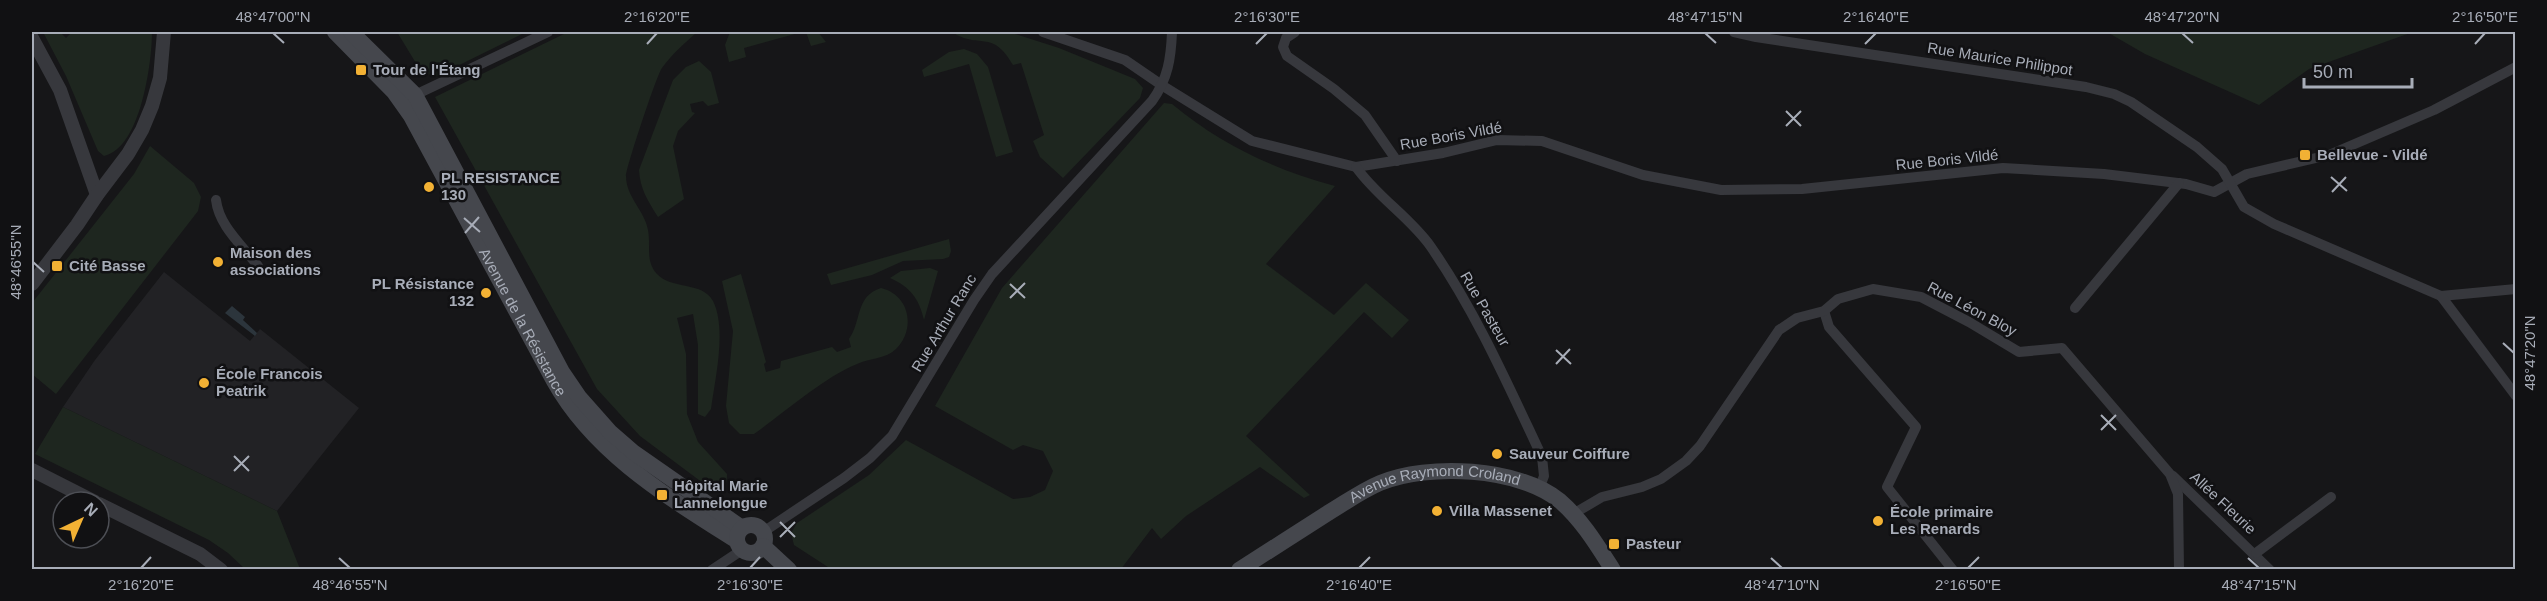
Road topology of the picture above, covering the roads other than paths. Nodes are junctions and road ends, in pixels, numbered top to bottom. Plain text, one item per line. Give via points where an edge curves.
1 (164, 32) edge
2 (335, 32) edge
3 (548, 32) edge
4 (1043, 32) edge
5 (1172, 32) edge
6 (1295, 32) edge
7 (1734, 32) edge
8 (355, 33) edge
9 (32, 38) edge
10 (357, 54) junction
11 (2516, 67) edge
12 (1163, 86) junction
13 (394, 92) junction
14 (415, 95) junction
15 (1397, 160) junction
16 (1356, 167) junction
17 (2179, 183) junction
18 (2231, 184) junction
19 (97, 195) junction
20 (216, 200) dead end
21 (258, 266) dead end
22 (32, 284) edge
23 (2516, 289) edge
24 (2441, 296) junction
25 (2075, 308) dead end
26 (1824, 310) junction
27 (2516, 396) edge
28 (32, 470) edge
29 (2170, 474) junction
30 (1539, 489) junction
31 (71, 490) edge
32 (2331, 497) dead end
33 (111, 510) edge
34 (1573, 514) junction
35 (763, 539) junction
36 (740, 540) junction
37 (2256, 553) junction
38 (221, 570) edge
39 (712, 570) edge
40 (789, 570) edge
41 (1239, 570) edge
42 (1613, 570) edge
43 (1953, 570) edge
44 (2179, 570) edge
45 (2270, 570) edge

1 - 19 street via 160,78 152,106 128,154
2 - 10 main road, Avenue de la Résistance
3 - 14 street
4 - 12 street via 1125,60
5 - 12 street
6 - 15 street via 1286,38 1283,47 1287,56 1365,116
7 - 18 street, Rue Maurice Philippot via 2114,94 2205,154 2222,169
8 - 10 street
8 - 14 main road, Avenue de la Résistance
9 - 19 street via 60,90
10 - 13 main road, Avenue de la Résistance
11 - 18 street, Rue Boris Vildé via 2434,110 2329,155 2247,174
12 - 16 street via 1252,141
12 - 35 street, Rue Arthur Ranc via 987,280 892,436 870,458
13 - 14 street
13 - 36 main road, Avenue de la Résistance via 437,160 554,381 581,422 628,467
14 - 36 main road, Avenue de la Résistance via 562,372 579,397 610,432
15 - 16 street, Rue Boris Vildé
15 - 17 street, Rue Boris Vildé via 1497,140 1542,141 1643,175 1721,190 1802,189 2002,168
16 - 30 street, Rue Pasteur via 1366,182 1430,245 1483,332 1542,457 1544,477
17 - 18 street, Rue Boris Vildé via 2214,192
17 - 25 street
18 - 24 street via 2244,207 2274,224
19 - 22 street
20 - 21 street via 225,226
23 - 24 street
24 - 27 street
26 - 29 street, Rue Léon Bloy via 1838,299 1873,289 1921,297 2019,352 2062,348
26 - 34 street via 1797,318 1779,330 1686,461 1660,479 1602,496
26 - 43 street via 1829,327 1916,427 1887,487
28 - 31 street
29 - 37 street, Allée Fleurie
29 - 44 street, Rue Léon Bloy via 2178,494
30 - 34 main road, Avenue Raymond Croland
30 - 41 main road, Avenue Raymond Croland via 1482,473 1443,470 1411,474 1380,483
32 - 37 street, Allée Fleurie
33 - 38 street via 200,554
34 - 42 main road, Avenue Raymond Croland
35 - 36 main road via 751,553
35 - 36 main road via 756,526
35 - 40 main road
36 - 39 street
37 - 45 street, Allée Fleurie

